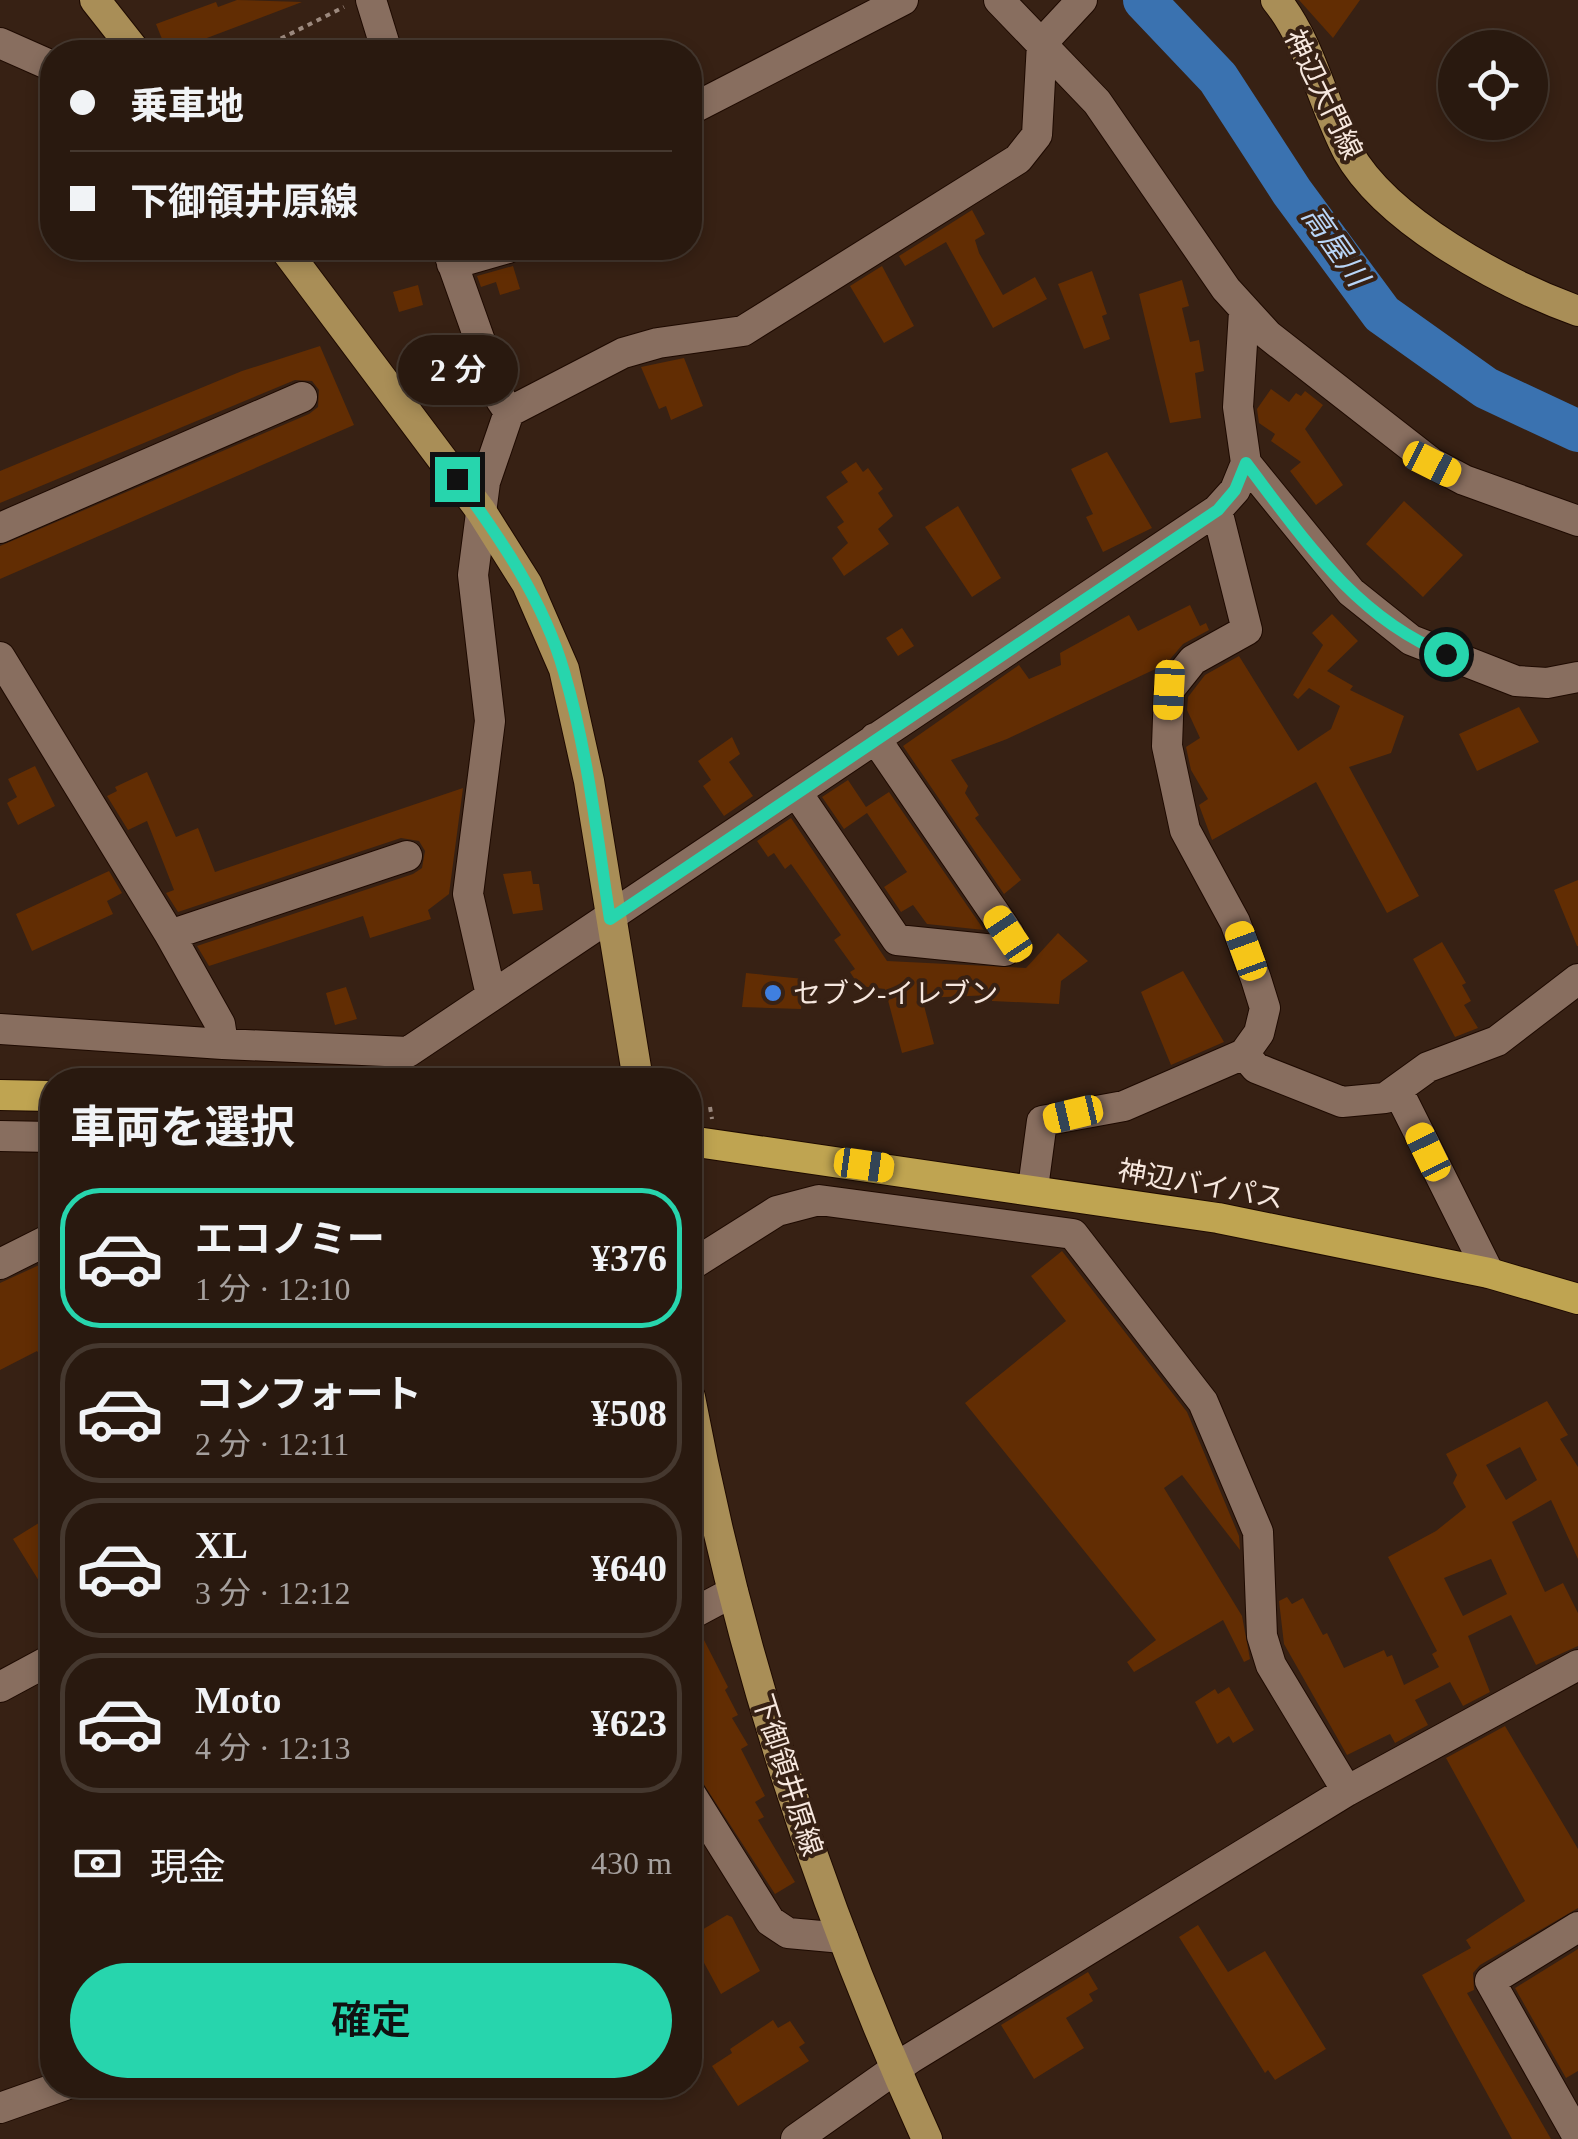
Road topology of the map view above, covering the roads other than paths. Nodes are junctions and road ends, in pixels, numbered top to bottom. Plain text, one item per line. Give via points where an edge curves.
1 (96, 0) edge
2 (370, 0) edge
3 (903, 0) edge
4 (999, 0) edge
5 (1082, 0) edge
6 (1276, 0) edge
7 (127, 40) edge
8 (383, 40) edge
9 (1044, 41) junction
10 (0, 43) edge
11 (40, 61) edge
12 (702, 104) edge
13 (293, 260) edge
14 (452, 260) edge
15 (1578, 311) edge
16 (1244, 312) junction
17 (302, 397) dead end
18 (509, 412) junction
19 (1246, 463) junction
20 (1218, 510) junction
21 (480, 511) junction
22 (1578, 521) edge
23 (0, 528) edge
24 (0, 657) edge
25 (1578, 678) edge
26 (875, 738) junction
27 (797, 793) junction
28 (407, 856) dead end
29 (610, 919) junction
30 (170, 935) junction
31 (1578, 979) edge
32 (492, 996) junction
33 (0, 1030) edge
34 (223, 1044) junction
35 (1244, 1054) junction
36 (636, 1068) edge
37 (1398, 1091) junction
38 (0, 1095) edge
39 (40, 1096) edge
40 (0, 1136) edge
41 (40, 1137) edge
42 (702, 1143) edge
43 (941, 1176) junction
44 (1033, 1188) junction
45 (938, 1214) junction
46 (40, 1244) edge
47 (702, 1258) edge
48 (0, 1264) edge
49 (1489, 1274) junction
50 (1578, 1299) edge
51 (702, 1451) edge
52 (733, 1592) junction
53 (702, 1609) edge
54 (40, 1665) edge
55 (1578, 1665) edge
56 (0, 1687) edge
57 (1347, 1791) junction
58 (702, 1816) edge
59 (1578, 1928) edge
60 (842, 1938) junction
61 (896, 2070) junction
62 (40, 2094) edge
63 (0, 2108) edge
64 (1578, 2137) edge
65 (796, 2139) edge
66 (927, 2139) edge

1 - 7 main road
2 - 8 street
3 - 12 street
4 - 9 street
5 - 9 street
6 - 15 main road, 神辺大門線 via 1349,153 1378,191 1453,248
9 - 16 street via 1097,102
9 - 18 street via 1037,135 1018,159 742,331 624,353
10 - 11 street
13 - 21 main road
14 - 18 street
16 - 19 street via 1238,406
16 - 22 street via 1432,464
17 - 23 street
18 - 21 street
19 - 20 street
19 - 25 street via 1351,592 1411,640 1516,681
20 - 26 street
20 - 35 street via 1248,630 1193,660 1169,690 1167,746 1185,830 1235,922 1264,1008 1259,1033
21 - 29 main road via 527,584 564,669
21 - 32 street via 473,575 490,722 468,894
24 - 30 street
26 - 27 street
26 - 27 street via 1008,934 1004,950 897,940
27 - 29 street
28 - 30 street
29 - 32 street
29 - 36 main road
30 - 34 street via 220,1024
31 - 37 street via 1497,1041 1428,1066
32 - 34 street via 408,1052
33 - 34 street
35 - 37 street via 1256,1068 1342,1102 1364,1103
35 - 44 street via 1124,1106 1042,1121
37 - 49 street
38 - 39 highway
40 - 41 street
42 - 43 highway, 神辺バイパス
43 - 44 highway, 神辺バイパス
43 - 45 street
44 - 49 highway, 神辺バイパス
45 - 47 street via 801,1201
45 - 57 street via 1073,1234 1203,1402 1258,1532 1262,1636 1271,1665
46 - 48 street
49 - 50 highway, 神辺バイパス
51 - 52 main road, 下御領井原線
52 - 53 street
52 - 60 main road, 下御領井原線 via 770,1730
54 - 56 street
55 - 57 street
57 - 61 street
58 - 60 street via 770,1921 788,1932
59 - 64 street via 1490,1981
60 - 61 main road, 下御領井原線
61 - 65 street
61 - 66 main road, 下御領井原線
62 - 63 street

